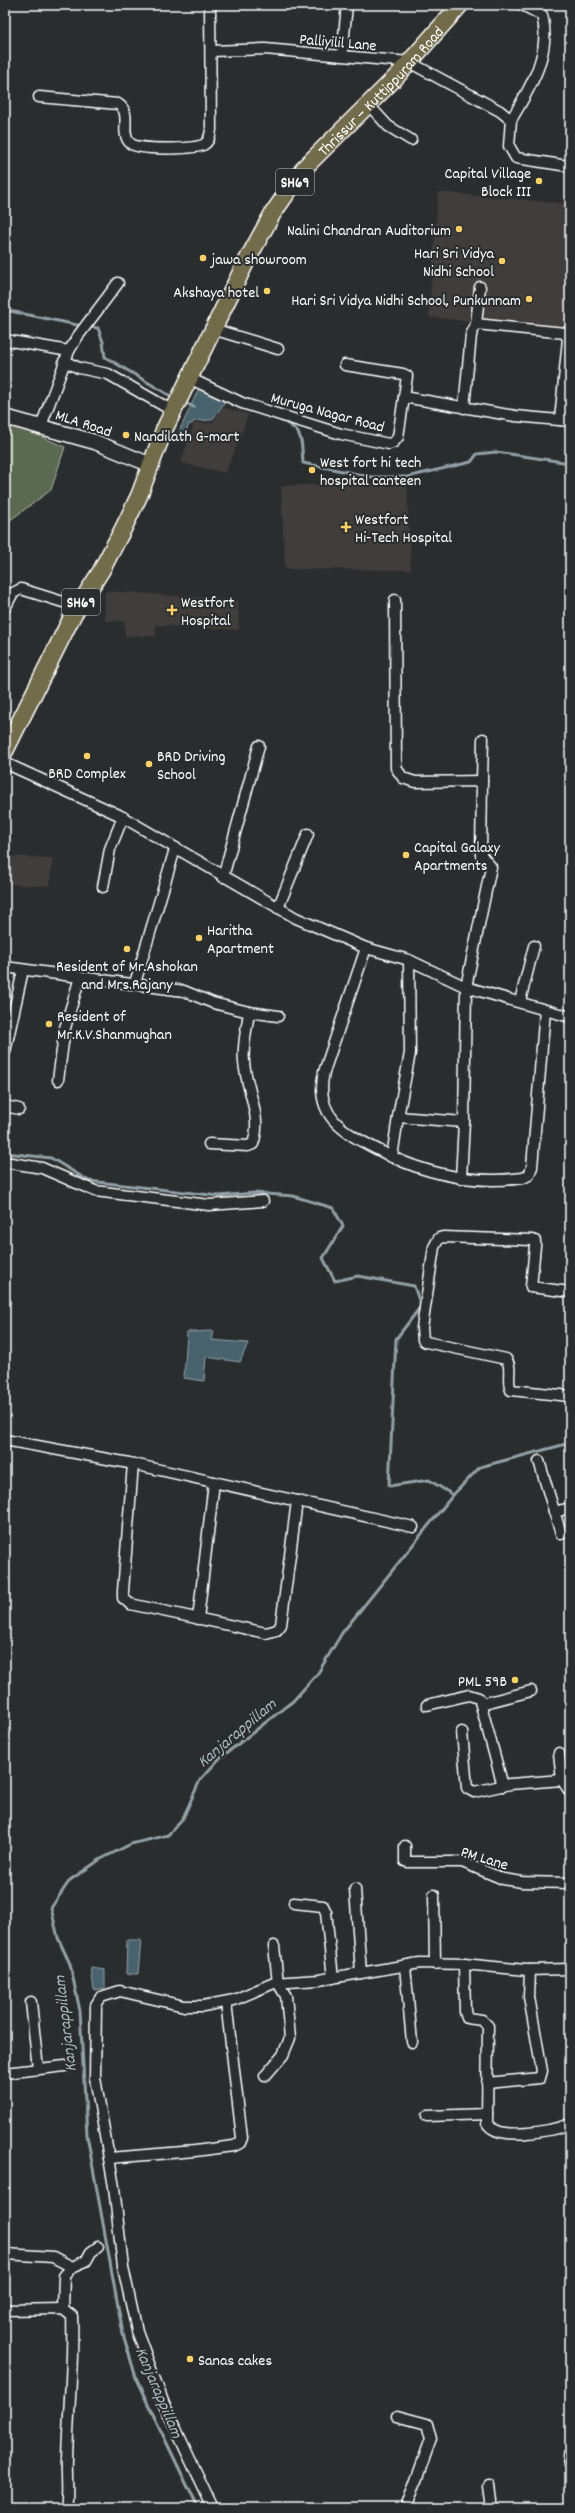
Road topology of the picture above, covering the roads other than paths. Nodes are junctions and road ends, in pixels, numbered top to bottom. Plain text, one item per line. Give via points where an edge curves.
1 (210, 5) edge
2 (346, 5) edge
3 (460, 5) edge
4 (522, 5) edge
5 (211, 51) junction
6 (342, 56) junction
7 (409, 62) junction
8 (39, 97) dead end
9 (368, 104) junction
10 (511, 120) junction
11 (411, 140) dead end
12 (568, 166) dead end
13 (118, 283) dead end
14 (480, 287) dead end
15 (476, 324) junction
16 (213, 329) junction
17 (5, 340) edge
18 (278, 349) dead end
19 (69, 351) junction
20 (64, 361) junction
21 (345, 365) dead end
22 (189, 378) junction
23 (404, 397) junction
24 (177, 404) junction
25 (464, 408) junction
26 (5, 416) edge
27 (565, 421) edge
28 (41, 426) junction
29 (151, 465) junction
30 (396, 600) dead end
31 (79, 607) junction
32 (5, 608) edge
33 (483, 739) dead end
34 (259, 746) dead end
35 (5, 751) edge
36 (5, 763) edge
37 (482, 781) junction
38 (123, 817) junction
39 (308, 834) dead end
40 (175, 849) junction
41 (223, 877) junction
42 (103, 887) dead end
43 (278, 908) junction
44 (534, 946) dead end
45 (366, 948) junction
46 (409, 960) junction
47 (5, 967) edge
48 (23, 970) junction
49 (80, 978) junction
50 (135, 983) junction
51 (466, 987) junction
52 (520, 1001) junction
53 (545, 1010) junction
54 (249, 1012) junction
55 (278, 1016) dead end
56 (570, 1016) edge
57 (5, 1052) edge
58 (58, 1080) dead end
59 (5, 1106) edge
60 (19, 1109) dead end
61 (398, 1117) junction
62 (464, 1122) junction
63 (209, 1144) dead end
64 (392, 1157) junction
65 (5, 1162) edge
66 (461, 1179) junction
67 (263, 1201) dead end
68 (570, 1292) edge
69 (570, 1396) edge
70 (5, 1440) edge
71 (539, 1461) dead end
72 (133, 1464) junction
73 (214, 1482) junction
74 (297, 1501) junction
75 (570, 1508) edge
76 (554, 1512) junction
77 (413, 1527) dead end
78 (561, 1534) dead end
79 (198, 1618) junction
80 (531, 1691) dead end
81 (427, 1704) dead end
82 (481, 1704) junction
83 (462, 1732) dead end
84 (559, 1753) dead end
85 (562, 1780) junction
86 (503, 1786) junction
87 (570, 1792) edge
88 (405, 1846) dead end
89 (570, 1883) edge
90 (355, 1889) dead end
91 (434, 1895) dead end
92 (294, 1903) dead end
93 (274, 1946) dead end
94 (435, 1964) junction
95 (464, 1964) junction
96 (405, 1966) junction
97 (570, 1969) edge
98 (530, 1970) junction
99 (361, 1973) junction
100 (332, 1978) junction
101 (278, 1983) junction
102 (32, 2002) dead end
103 (226, 2002) junction
104 (412, 2042) dead end
105 (66, 2066) dead end
106 (38, 2069) junction
107 (5, 2073) edge
108 (265, 2076) dead end
109 (487, 2084) junction
110 (487, 2114) junction
111 (428, 2116) dead end
112 (570, 2124) edge
113 (109, 2158) junction
114 (98, 2247) dead end
115 (5, 2254) edge
116 (72, 2267) junction
117 (63, 2309) junction
118 (5, 2310) edge
119 (397, 2416) dead end
120 (489, 2486) dead end
121 (66, 2508) edge
122 (213, 2508) edge
123 (406, 2508) edge
124 (492, 2508) edge

1 - 5 street
2 - 6 street
3 - 7 main road, Thrissur – Kuttippuram Road / SH69
4 - 10 street via 542,15 546,40 537,70
5 - 6 street, Palliyilil Lane via 264,49
5 - 8 street via 211,130 208,140 202,145 182,148 141,148 131,144 127,138 126,113 118,104
6 - 7 street, Palliyilil Lane
7 - 9 main road, Thrissur – Kuttippuram Road / SH69
7 - 10 street via 500,111
9 - 11 street via 388,126
9 - 16 main road, Thrissur – Kuttippuram Road / SH69 via 305,167 274,212
10 - 12 street via 509,146 516,158
13 - 19 street
14 - 15 street
15 - 25 street via 471,335
15 - 27 street via 565,333 568,339
16 - 18 street
16 - 22 main road, Thrissur – Kuttippuram Road / SH69
17 - 19 street
19 - 20 street
20 - 24 street via 79,368 108,374
20 - 28 street
21 - 23 street, Muruga Nagar Road via 407,376
22 - 23 street, Muruga Nagar Road via 242,403 341,434 389,444 398,437
22 - 24 main road, Thrissur – Kuttippuram Road / SH69
23 - 25 street
24 - 29 main road, Thrissur – Kuttippuram Road / SH69
25 - 27 street
26 - 28 street, MLA Road
28 - 29 street, MLA Road via 95,442
29 - 31 main road, Thrissur – Kuttippuram Road / SH69 via 123,529
30 - 37 street via 396,768 404,778 415,782
31 - 32 street via 21,590 13,593
31 - 35 main road, Thrissur – Kuttippuram Road / SH69
33 - 37 street
34 - 41 street
36 - 38 street
37 - 51 street via 481,855 491,867
38 - 40 street
38 - 42 street via 110,849
39 - 43 street
40 - 41 street
40 - 50 street
41 - 43 street
43 - 45 street
44 - 52 street
45 - 46 street
45 - 64 street via 324,1072 321,1091 330,1116 339,1126
46 - 51 street
46 - 61 street via 410,1053
47 - 48 street
48 - 49 street
48 - 57 street
49 - 50 street
49 - 58 street via 65,1028
50 - 54 street via 184,990 213,1003
51 - 52 street
51 - 62 street
52 - 53 street
53 - 56 street
53 - 66 street via 532,1167 523,1178 500,1181
54 - 55 street
54 - 63 street via 244,1064 255,1120 255,1138 248,1146
59 - 60 street
61 - 62 street
61 - 64 street
62 - 66 street
64 - 66 street via 423,1169
65 - 67 street via 42,1168 95,1191 209,1205
68 - 69 street via 531,1287 535,1241 443,1237 439,1238 434,1247 422,1328 423,1340 426,1342 506,1358 509,1362 510,1390
70 - 72 street
71 - 76 street
72 - 73 street
72 - 79 street via 123,1598 130,1604
73 - 74 street
73 - 79 street
74 - 77 street
74 - 79 street via 281,1625 277,1630 266,1633
75 - 76 street
76 - 78 street
80 - 82 street
81 - 82 street via 469,1695 476,1696
82 - 86 street
83 - 86 street via 467,1788 474,1792
84 - 85 street
85 - 86 street
85 - 87 street
88 - 89 street, PM Lane via 405,1861 408,1862 462,1862 503,1879
90 - 99 street
91 - 94 street
92 - 100 street via 323,1906 326,1912
93 - 101 street
94 - 95 street
94 - 96 street
95 - 98 street
95 - 109 street via 465,2012 468,2018 482,2020 488,2026
96 - 99 street
96 - 104 street
97 - 98 street
98 - 109 street via 529,1997 542,2071 540,2078
99 - 100 street
100 - 101 street
101 - 103 street
101 - 108 street via 286,1996 290,2038 283,2055
102 - 106 street
103 - 113 street via 242,2138 240,2143 196,2151
103 - 113 street via 184,2006 120,1991 101,1997 96,2005 94,2078
105 - 106 street
106 - 107 street
109 - 110 street
110 - 111 street
110 - 112 street via 487,2123 491,2130 500,2134 529,2133
113 - 122 street via 118,2243 137,2330 164,2404
114 - 116 street via 91,2252 86,2261
115 - 116 street via 54,2257
116 - 117 street via 64,2276
117 - 118 street
117 - 121 street via 72,2316 74,2357 67,2461 69,2491
119 - 123 street via 427,2424 430,2430 430,2439
120 - 124 street

